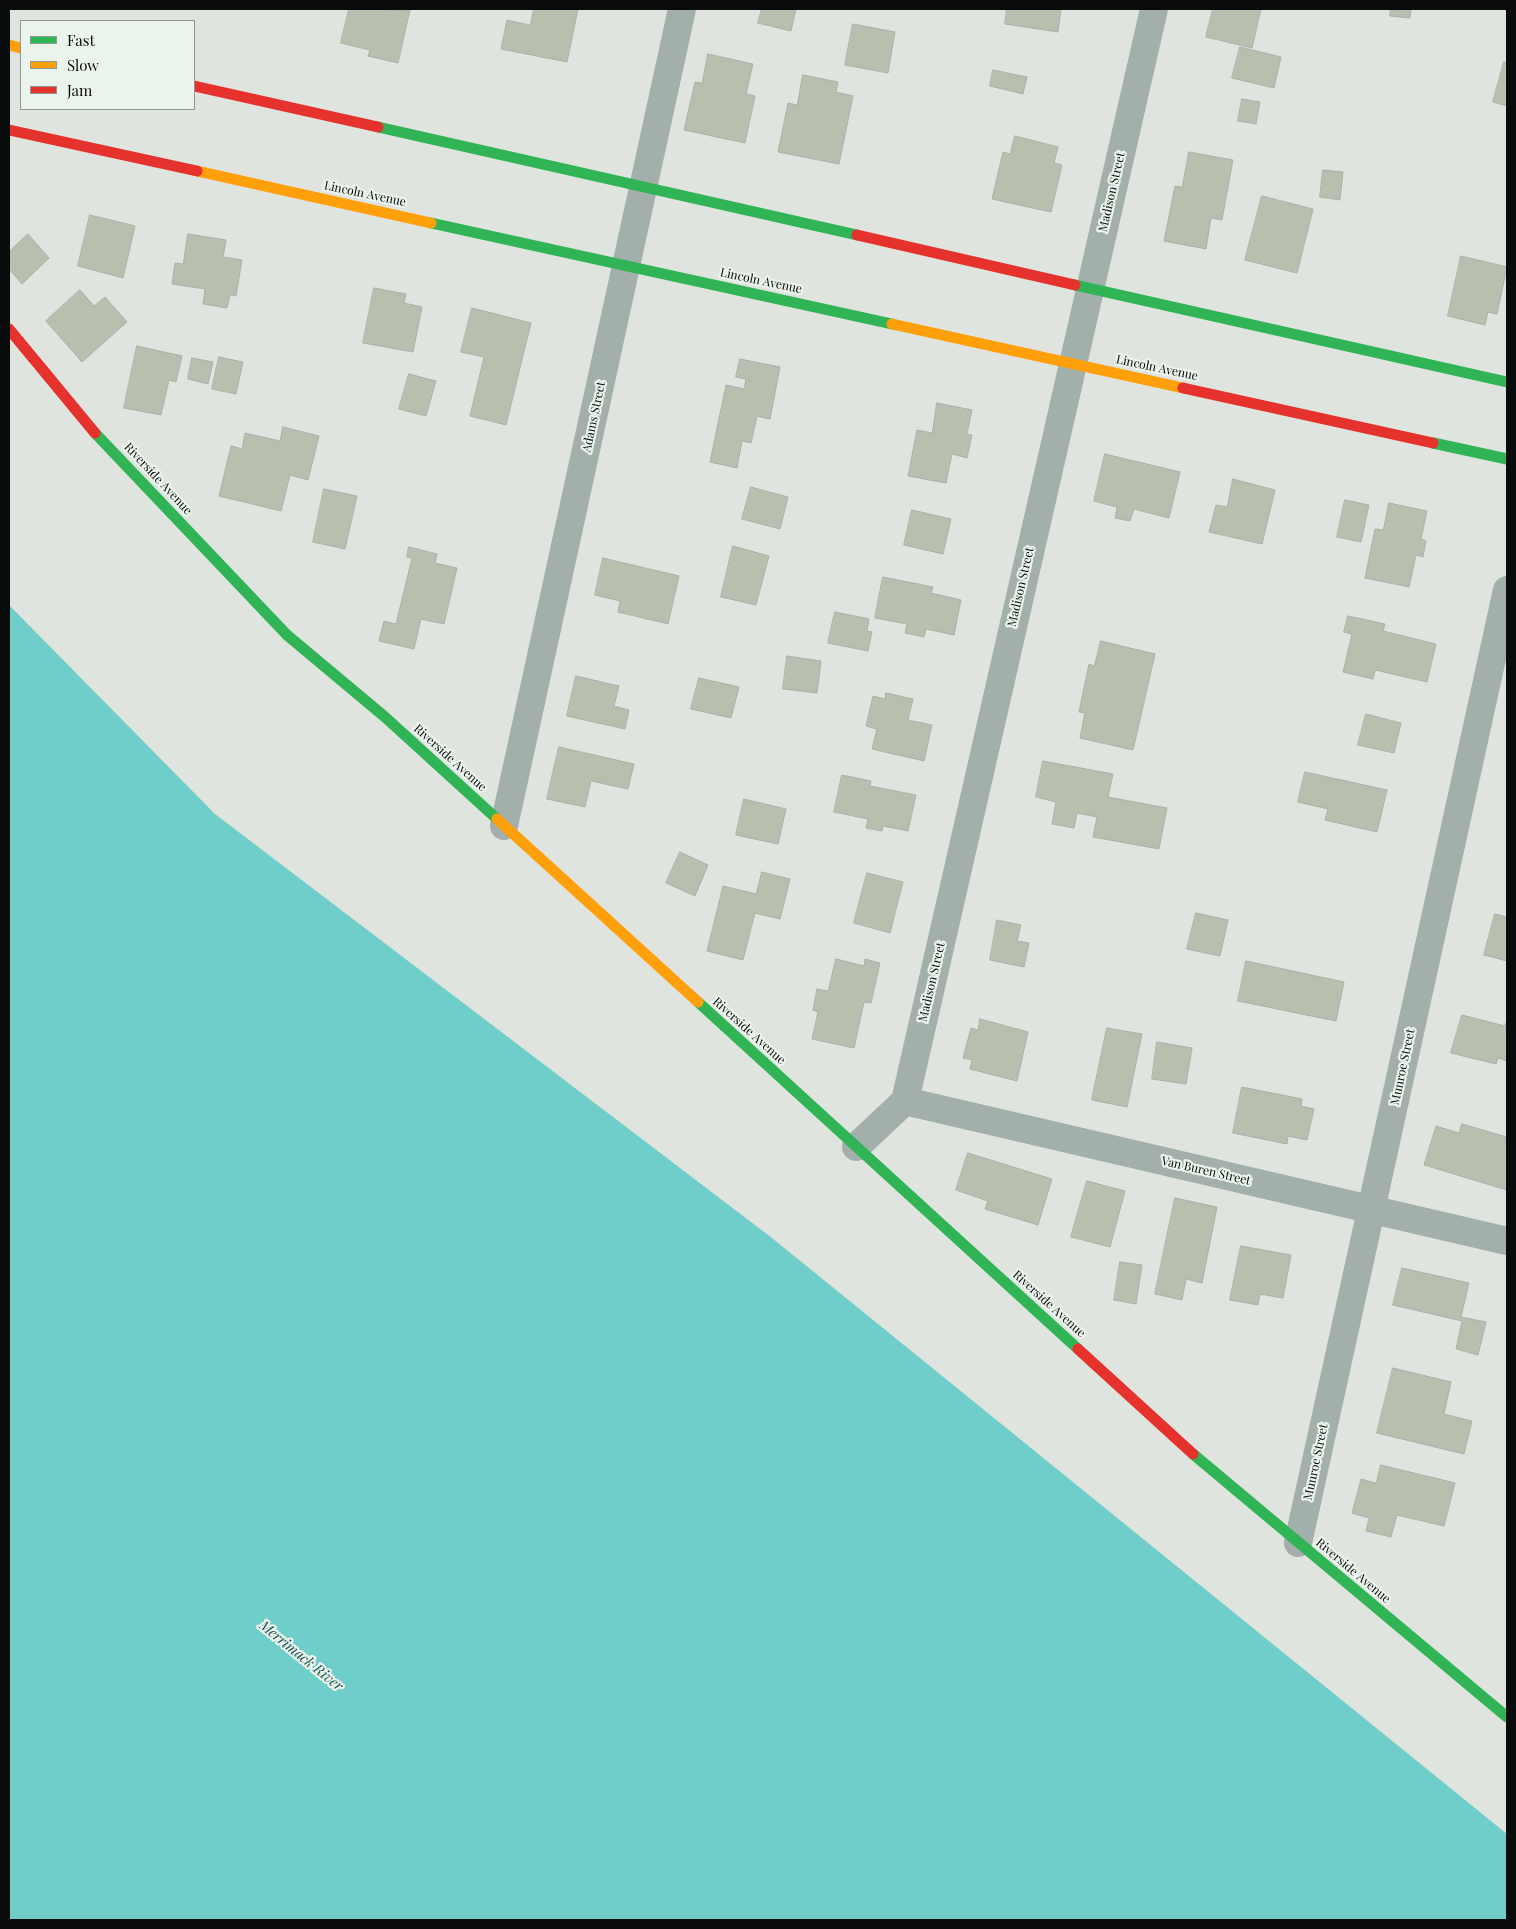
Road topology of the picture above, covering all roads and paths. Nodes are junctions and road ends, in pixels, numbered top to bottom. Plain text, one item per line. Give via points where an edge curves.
1 (682, 9) edge
2 (1154, 9) edge
3 (195, 86) edge
4 (9, 130) edge
5 (644, 188) junction
6 (627, 266) junction
7 (1089, 288) junction
8 (9, 329) edge
9 (1072, 364) junction
10 (1507, 382) edge
11 (1507, 459) edge
12 (1507, 590) edge
13 (504, 826) junction
14 (905, 1101) junction
15 (856, 1146) junction
16 (1371, 1210) junction
17 (1507, 1241) edge
18 (1298, 1543) junction
19 (1507, 1717) edge

1 - 5 street, Adams Street
2 - 7 street, Madison Street
3 - 5 main road
4 - 6 main road, Lincoln Avenue
5 - 6 street, Adams Street
5 - 7 main road
6 - 9 main road, Lincoln Avenue
6 - 13 street, Adams Street
7 - 9 street, Madison Street
7 - 10 main road
8 - 13 main road, Riverside Avenue via 98,436 287,635 385,717
9 - 11 main road, Lincoln Avenue
9 - 14 street, Madison Street
12 - 16 street, Munroe Street
13 - 15 main road, Riverside Avenue
14 - 15 street
14 - 16 street, Van Buren Street
15 - 18 main road, Riverside Avenue via 1204,1464
16 - 17 street, Van Buren Street
16 - 18 street, Munroe Street
18 - 19 main road, Riverside Avenue

